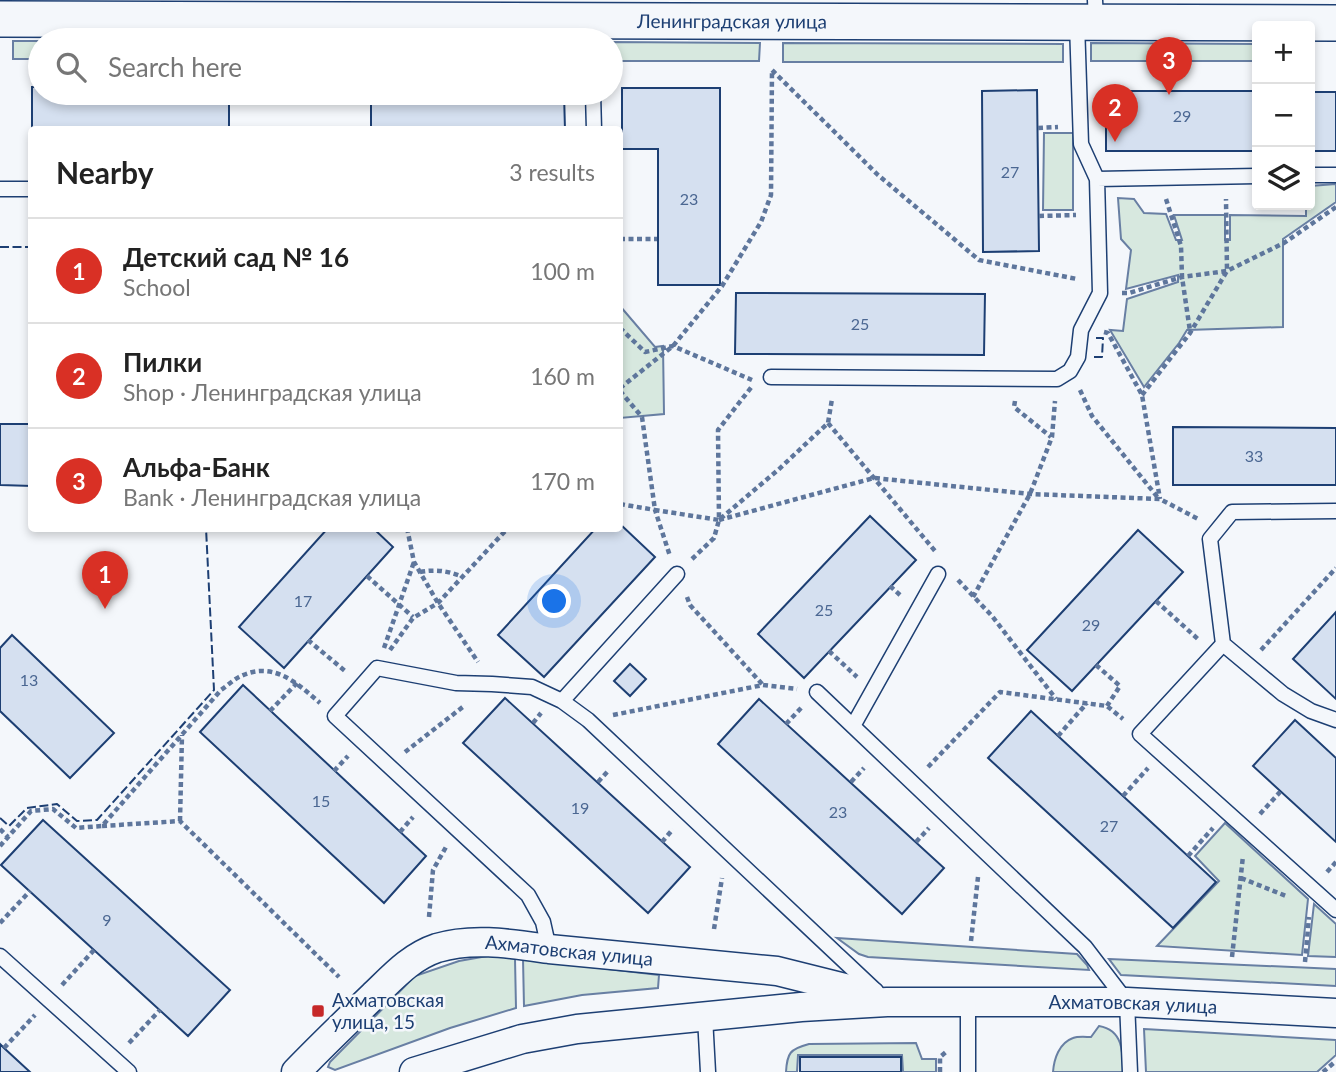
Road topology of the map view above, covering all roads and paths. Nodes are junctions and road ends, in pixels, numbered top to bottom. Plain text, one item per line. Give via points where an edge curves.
1 (1089, 15) edge
2 (0, 19) edge
3 (1336, 23) edge
4 (0, 33) edge
5 (593, 105) edge
6 (594, 126) edge
7 (1315, 175) edge
8 (1336, 175) edge
9 (1225, 176) junction
10 (1252, 176) edge
11 (1160, 178) junction
12 (1097, 179) junction
13 (0, 189) edge
14 (28, 189) edge
15 (1336, 207) edge
16 (1098, 215) junction
17 (1039, 216) dead end
18 (623, 239) edge
19 (657, 239) dead end
20 (1227, 271) junction
21 (1182, 277) junction
22 (1100, 288) junction
23 (1081, 330) junction
24 (623, 331) edge
25 (1190, 333) junction
26 (673, 346) junction
27 (1070, 371) junction
28 (771, 377) dead end
29 (836, 378) junction
30 (1057, 379) junction
31 (1023, 380) junction
32 (623, 387) edge
33 (623, 393) edge
34 (1142, 395) junction
35 (1052, 438) junction
36 (1030, 494) junction
37 (1160, 499) junction
38 (623, 505) edge
39 (655, 510) junction
40 (1336, 511) edge
41 (719, 520) junction
42 (1217, 530) junction
43 (408, 532) edge
44 (504, 532) edge
45 (414, 562) junction
46 (1336, 568) edge
47 (420, 572) junction
48 (677, 574) junction
49 (938, 574) dead end
50 (367, 576) dead end
51 (464, 577) junction
52 (973, 597) dead end
53 (1156, 601) dead end
54 (438, 603) junction
55 (399, 605) junction
56 (413, 618) junction
57 (308, 640) dead end
58 (1219, 649) junction
59 (830, 651) dead end
60 (1248, 664) junction
61 (1096, 665) dead end
62 (377, 668) junction
63 (297, 683) junction
64 (492, 684) junction
65 (362, 685) junction
66 (763, 685) junction
67 (872, 691) junction
68 (817, 692) joint
69 (562, 701) junction
70 (1087, 703) junction
71 (1107, 706) junction
72 (270, 711) dead end
73 (335, 716) junction
74 (589, 720) junction
75 (1336, 720) edge
76 (853, 726) junction
77 (1140, 734) junction
78 (182, 735) junction
79 (1058, 736) dead end
80 (1162, 754) junction
81 (389, 765) junction
82 (913, 783) junction
83 (1280, 792) dead end
84 (1123, 796) dead end
85 (1227, 812) junction
86 (180, 821) junction
87 (102, 826) junction
88 (457, 828) junction
89 (0, 830) edge
90 (1246, 830) junction
91 (8, 837) junction
92 (0, 846) edge
93 (981, 848) junction
94 (726, 849) junction
95 (1188, 856) dead end
96 (1241, 878) junction
97 (1313, 889) junction
98 (30, 891) dead end
99 (1311, 906) junction
100 (1336, 910) edge
101 (429, 917) dead end
102 (0, 923) edge
103 (714, 929) dead end
104 (971, 942) dead end
105 (549, 949) junction
106 (0, 956) edge
107 (1232, 957) dead end
108 (1305, 962) dead end
109 (339, 977) dead end
110 (968, 1001) junction
111 (887, 1002) junction
112 (1127, 1002) junction
113 (1336, 1013) edge
114 (705, 1017) junction
115 (940, 1057) dead end
116 (1336, 1061) edge
117 (419, 1071) edge
118 (129, 1072) edge
119 (296, 1072) edge
120 (708, 1072) edge
121 (940, 1072) edge
122 (968, 1072) edge
123 (1130, 1072) edge
124 (1324, 1072) edge

1 - 2 street, Ленинградская улица via 595,25 289,15
1 - 3 street, Ленинградская улица
1 - 12 lane via 1081,144
2 - 4 lane
5 - 6 lane
7 - 8 lane
9 - 10 lane
9 - 11 lane
9 - 20 path
11 - 12 lane
11 - 21 path via 1181,246
12 - 16 lane
13 - 14 lane
15 - 20 path via 1284,243
16 - 17 path
16 - 22 lane
18 - 19 path
20 - 21 path
20 - 25 path
21 - 22 path via 1129,293
21 - 25 path
22 - 23 lane
22 - 26 path via 979,260 878,175 772,70 771,195 761,222 722,286
23 - 27 lane via 1078,357
23 - 34 path via 1108,332
24 - 26 path via 645,352
25 - 34 path
26 - 32 path
26 - 41 path via 756,382 718,430
27 - 30 lane
27 - 37 path via 1092,415
28 - 29 lane
29 - 31 lane
29 - 41 path via 828,423
30 - 31 lane
30 - 35 path
31 - 35 path via 1014,407
33 - 39 path via 642,417
34 - 37 path
35 - 36 path
36 - 37 path
36 - 41 path via 874,478
36 - 52 path
37 - 42 path
38 - 39 path
39 - 41 path
39 - 48 path
40 - 42 lane via 1232,512
41 - 48 path via 714,538
42 - 58 lane via 1210,538
43 - 45 path
44 - 51 path
45 - 47 path
45 - 55 path
46 - 60 path
47 - 51 path via 435,569
47 - 54 path
48 - 66 path via 690,605
48 - 69 lane
49 - 67 lane
50 - 55 path
51 - 54 path
53 - 58 path
54 - 56 path
54 - 64 path
55 - 56 path
55 - 62 path
56 - 62 path
57 - 65 path
58 - 60 lane
58 - 77 lane
59 - 67 path
60 - 75 lane via 1283,694
61 - 71 path via 1120,686
62 - 64 lane via 456,683
62 - 65 lane
63 - 72 path
63 - 73 path
63 - 78 path via 261,670 239,677 220,690
64 - 69 lane via 532,687
64 - 81 path
65 - 73 lane
66 - 68 path
66 - 74 path
67 - 76 lane
68 - 76 lane
69 - 74 lane
70 - 71 path
70 - 79 path
70 - 82 path via 1000,692
71 - 77 path
73 - 81 lane
74 - 94 lane
76 - 82 lane
77 - 80 lane
78 - 86 path
78 - 87 path
80 - 84 path
80 - 85 lane
81 - 88 lane
82 - 93 lane
83 - 90 path
85 - 90 lane
85 - 95 path
86 - 87 path
86 - 109 path
87 - 91 path via 76,828 53,809 32,811
88 - 101 path via 433,870
88 - 105 lane via 528,895 543,922
89 - 91 path
90 - 96 path
90 - 97 lane
91 - 92 path
93 - 104 path
93 - 112 lane via 1085,947
94 - 103 path
94 - 111 lane
96 - 99 path
96 - 107 path
97 - 99 path
97 - 100 lane
98 - 102 path
99 - 108 path
105 - 111 street, Ахматовская улица via 777,971
105 - 119 street, Ахматовская улица via 468,943 437,948 411,960
106 - 118 lane
110 - 111 street, Ахматовская улица
110 - 112 street, Ахматовская улица
110 - 122 lane
111 - 114 street, Ахматовская улица
112 - 113 street, Ахматовская улица
112 - 123 lane
114 - 117 street, Ахматовская улица via 522,1039
114 - 120 lane
115 - 121 path
116 - 124 path

